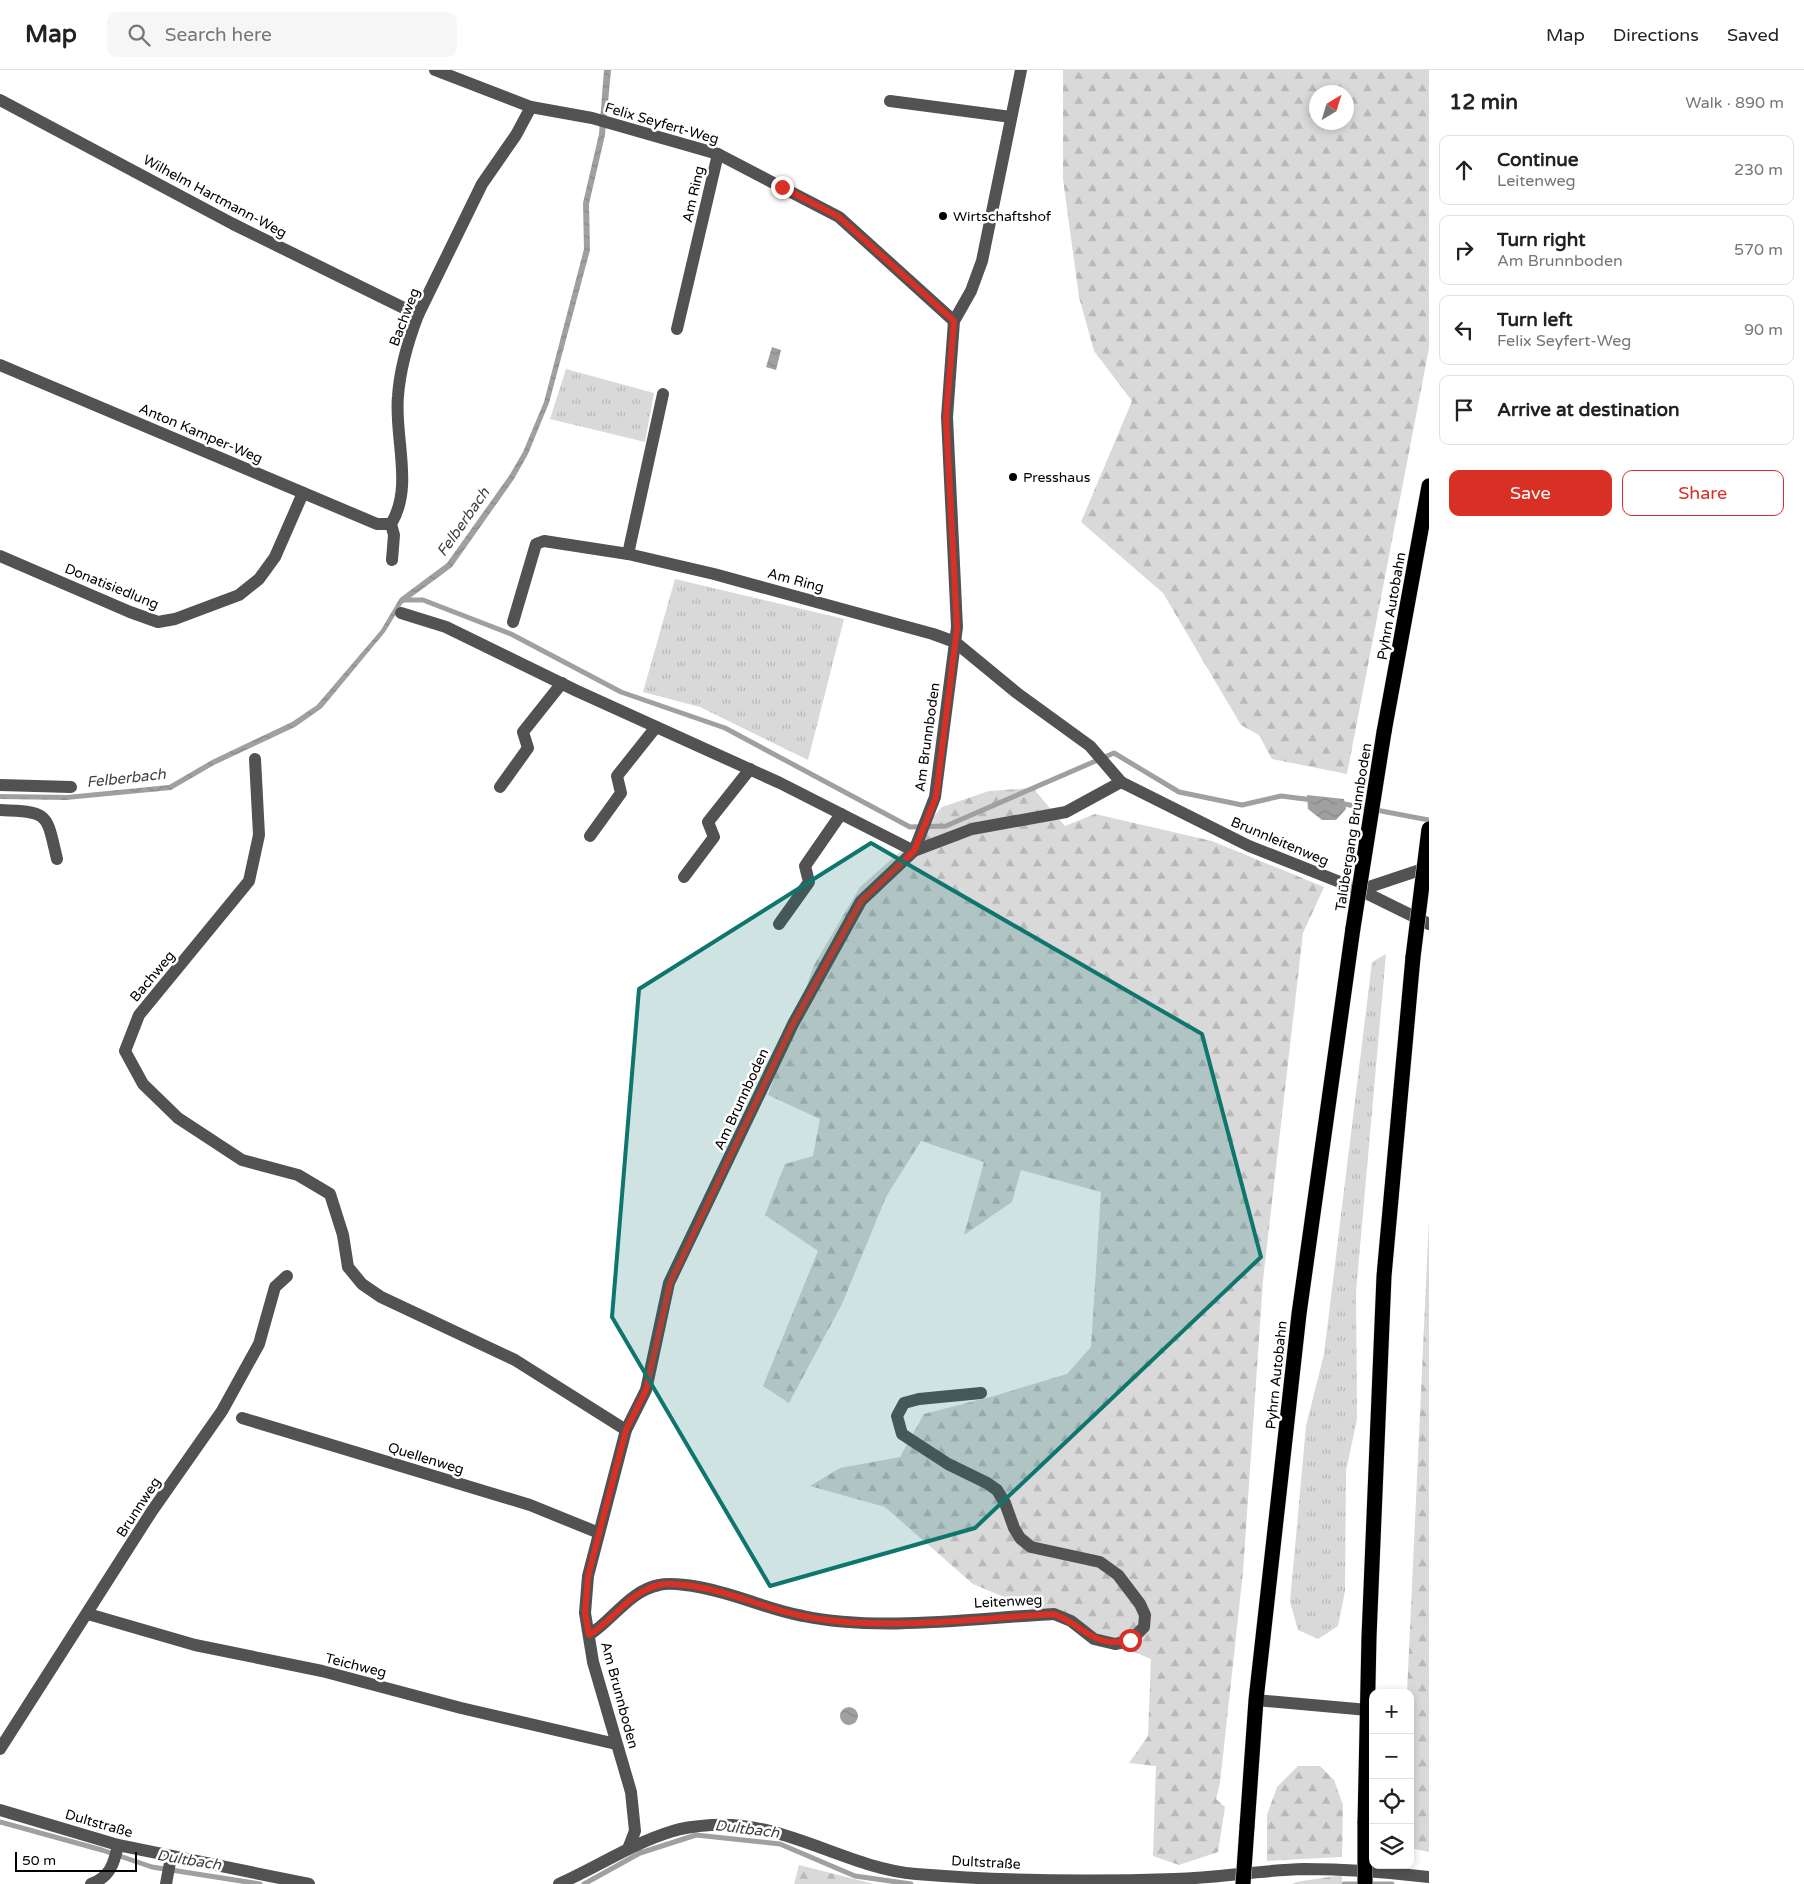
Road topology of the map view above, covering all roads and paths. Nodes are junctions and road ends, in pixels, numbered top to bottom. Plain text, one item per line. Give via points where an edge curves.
1 (435, 70) edge
2 (1020, 70) edge
3 (0, 100) edge
4 (890, 101) dead end
5 (530, 107) junction
6 (1011, 117) junction
7 (718, 154) junction
8 (418, 315) junction
9 (954, 321) junction
10 (677, 329) dead end
11 (0, 365) edge
12 (663, 394) dead end
13 (1429, 486) edge
14 (303, 493) junction
15 (391, 524) junction
16 (628, 554) junction
17 (0, 556) edge
18 (392, 560) dead end
19 (401, 613) dead end
20 (513, 622) dead end
21 (955, 642) junction
22 (562, 684) junction
23 (656, 727) junction
24 (1384, 732) joint
25 (255, 759) dead end
26 (750, 769) junction
27 (1121, 782) junction
28 (0, 784) edge
29 (71, 787) dead end
30 (500, 787) dead end
31 (0, 810) edge
32 (841, 814) junction
33 (1429, 829) edge
34 (590, 836) dead end
35 (914, 851) junction
36 (57, 859) dead end
37 (1429, 867) edge
38 (684, 876) dead end
39 (1360, 890) junction
40 (779, 924) dead end
41 (1429, 924) edge
42 (1353, 928) joint
43 (287, 1276) dead end
44 (981, 1394) dead end
45 (242, 1418) dead end
46 (626, 1430) junction
47 (599, 1533) junction
48 (88, 1614) junction
49 (589, 1635) junction
50 (1256, 1700) junction
51 (1368, 1710) junction
52 (616, 1744) junction
53 (0, 1749) edge
54 (0, 1810) edge
55 (628, 1850) junction
56 (116, 1853) junction
57 (168, 1871) edge
58 (1429, 1877) edge
59 (91, 1884) edge
60 (309, 1884) edge
61 (559, 1884) edge
62 (1243, 1884) edge
63 (1365, 1884) edge

1 - 5 street, Felix Seyfert-Weg
2 - 6 street, Am Brunnboden
3 - 8 street, Wilhelm Hartmann-Weg via 233,224
4 - 6 street
5 - 7 street, Felix Seyfert-Weg via 598,119
5 - 8 street, Bachweg via 516,135 482,184
6 - 9 street, Am Brunnboden via 982,261 971,291
7 - 9 street, Felix Seyfert-Weg via 839,217
7 - 10 street, Am Ring
8 - 15 street, Bachweg via 401,371 398,396 402,473 397,515
9 - 21 street, Am Brunnboden via 946,417 957,628
11 - 14 street, Anton Kamper-Weg
12 - 16 street
13 - 24 highway, Pyhrn Autobahn
14 - 15 street, Anton Kamper-Weg via 377,524
14 - 17 street, Donatisiedlung via 275,557 259,579 240,595 175,619 158,622 130,612
15 - 18 street, Bachweg via 394,535
16 - 20 street, Am Ring via 544,540 536,544
16 - 21 street, Am Ring via 714,574
19 - 22 street via 446,627
21 - 27 street, Brunnleitenweg via 1094,750
21 - 35 street, Am Brunnboden via 936,797
22 - 23 street
22 - 30 street via 523,732 528,748
23 - 26 street
23 - 34 street via 617,776 621,793
24 - 42 highway, Talübergang Brunnboden, bridge
25 - 46 street, Bachweg via 259,835 249,881 139,1015 125,1051 143,1084 178,1118 242,1160 298,1175 330,1194 343,1235 348,1267 362,1284 381,1297 515,1360
26 - 32 street
26 - 38 street via 708,822 714,837
27 - 35 street via 1066,812 972,829
27 - 39 street, Brunnleitenweg via 1249,846
28 - 29 street
31 - 36 street via 42,815 48,822
32 - 35 street
32 - 40 street via 805,866 810,882
33 - 51 highway, bridge via 1413,957 1384,1276
35 - 46 street, Am Brunnboden via 861,901 793,1024 670,1283 646,1390
37 - 39 street
39 - 41 street, Brunnleitenweg
42 - 50 highway, Pyhrn Autobahn via 1299,1314
43 - 48 street, Brunnweg via 275,1286 259,1344 222,1411 152,1511
44 - 49 street, Leitenweg via 904,1403 897,1416 902,1434 997,1490 1014,1528 1031,1547 1100,1562 1118,1575 1145,1615 1144,1627 1130,1640 1115,1644 1094,1639 1071,1621 1054,1614 878,1624 803,1616 720,1590 677,1584 660,1584 634,1596
45 - 47 street, Quellenweg via 530,1505
46 - 47 street, Am Brunnboden
47 - 49 street, Am Brunnboden via 585,1589
48 - 52 street, Teichweg via 195,1645 322,1671
48 - 53 street, Brunnweg
49 - 52 street, Am Brunnboden via 593,1662
50 - 51 street
50 - 62 highway, Pyhrn Autobahn, bridge
51 - 63 highway, bridge
52 - 55 street, Am Brunnboden via 631,1792 635,1823
54 - 56 street, Dultstraße
55 - 58 street, Dultstraße via 673,1831 732,1825 772,1832 868,1864 915,1874 1048,1880 1146,1880 1302,1869 1370,1870
55 - 61 street, Dultstraße
56 - 57 street, Dultstraße
56 - 59 street via 103,1880
57 - 60 street, Dultstraße

